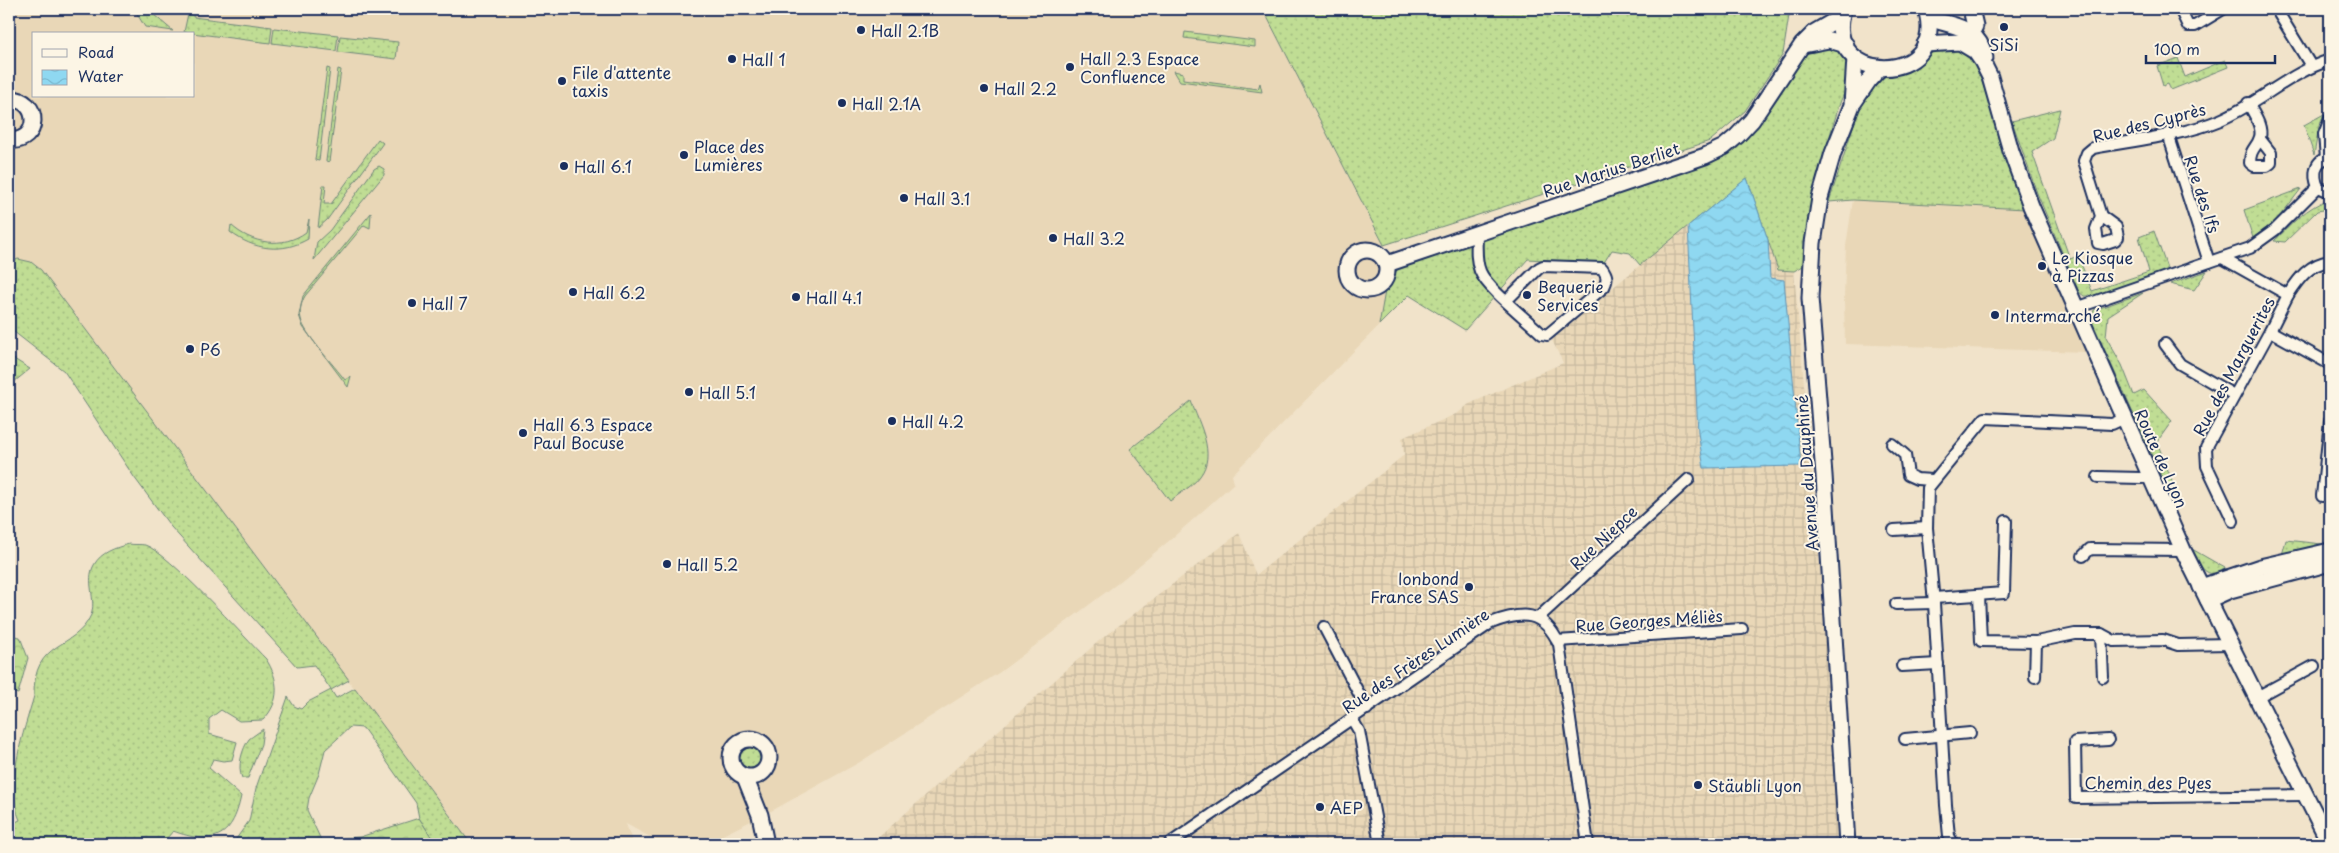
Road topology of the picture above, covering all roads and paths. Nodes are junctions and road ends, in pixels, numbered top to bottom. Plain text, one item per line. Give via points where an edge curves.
1 (1971, 9) edge
2 (2180, 9) edge
3 (2223, 9) edge
4 (2276, 9) edge
5 (1842, 13) edge
6 (1928, 13) edge
7 (1957, 26) junction
8 (1973, 32) junction
9 (1960, 42) junction
10 (1925, 44) junction
11 (1802, 45) junction
12 (1846, 46) junction
13 (1856, 58) junction
14 (2330, 60) edge
15 (2311, 66) junction
16 (1880, 69) junction
17 (1989, 74) junction
18 (9, 100) edge
19 (2248, 104) junction
20 (1852, 105) junction
21 (2330, 119) edge
22 (2168, 134) junction
23 (2260, 139) dead end
24 (9, 140) edge
25 (2328, 158) edge
26 (2318, 187) junction
27 (2330, 192) edge
28 (2101, 216) dead end
29 (1477, 232) junction
30 (2222, 258) junction
31 (2330, 261) edge
32 (2209, 262) junction
33 (1387, 264) dead end
34 (2288, 295) junction
35 (1506, 301) junction
36 (2076, 308) junction
37 (2270, 331) junction
38 (2165, 344) dead end
39 (2330, 364) edge
40 (2234, 395) junction
41 (2125, 418) junction
42 (2330, 421) edge
43 (1892, 444) dead end
44 (2150, 475) junction
45 (2098, 477) dead end
46 (1689, 479) dead end
47 (1932, 480) junction
48 (2322, 496) dead end
49 (2006, 521) dead end
50 (2233, 521) dead end
51 (1927, 528) junction
52 (1894, 530) dead end
53 (2183, 550) junction
54 (2330, 551) edge
55 (2083, 556) dead end
56 (2330, 563) edge
57 (2204, 593) junction
58 (1979, 595) junction
59 (1934, 600) junction
60 (1896, 604) dead end
61 (1538, 618) junction
62 (1324, 627) dead end
63 (1742, 629) dead end
64 (2101, 634) junction
65 (1557, 641) junction
66 (2036, 642) junction
67 (2230, 644) junction
68 (1938, 664) junction
69 (1902, 666) dead end
70 (2314, 666) dead end
71 (2036, 677) dead end
72 (2103, 677) dead end
73 (2257, 697) junction
74 (1366, 710) junction
75 (1352, 719) junction
76 (1970, 734) dead end
77 (1942, 736) junction
78 (1906, 739) dead end
79 (2108, 740) dead end
80 (763, 772) junction
81 (745, 777) junction
82 (2307, 795) junction
83 (760, 815) junction
84 (2330, 842) edge
85 (766, 844) edge
86 (1168, 844) edge
87 (1380, 844) edge
88 (1588, 844) edge
89 (1847, 844) edge
90 (1952, 844) edge

1 - 7 street via 1968,19
1 - 8 street via 1975,22
2 - 3 street via 2188,26 2195,26
4 - 15 street
5 - 11 street, Rue Marius Berliet
5 - 12 street via 1842,36
6 - 7 street
6 - 10 street via 1929,32
7 - 8 street
8 - 9 street
8 - 17 street, Route de Lyon via 1982,44
9 - 10 street
9 - 17 street, Route de Lyon via 1975,51
10 - 16 street via 1906,64
11 - 12 street via 1828,40
11 - 29 street, Rue Marius Berliet via 1752,120 1724,147
12 - 13 street
13 - 16 street via 1867,66
13 - 20 street, Avenue du Dauphiné
14 - 15 street, Rue des Cyprès
15 - 19 street, Rue des Cyprès
16 - 20 street, Avenue du Dauphiné
17 - 36 street, Route de Lyon via 2031,206
18 - 24 street via 28,105 33,118 30,132 25,137
19 - 22 street, Rue des Cyprès via 2220,120
19 - 23 street via 2260,127
20 - 89 street, Avenue du Dauphiné via 1820,198 1810,298
21 - 25 street via 2324,134
22 - 28 street, Rue des Cyprès via 2093,148 2087,153 2084,161
22 - 32 street, Rue des Ifs
25 - 26 street via 2316,166 2314,177
26 - 27 street
26 - 30 street via 2275,230 2250,248
29 - 33 street, Rue Marius Berliet
29 - 35 street via 1479,270
30 - 32 street
30 - 34 street, Rue des Marguerites
31 - 34 street via 2312,266
32 - 36 street
34 - 37 street, Rue des Marguerites
35 - 35 street via 1547,335 1604,287 1606,274 1602,268 1543,266
36 - 41 street, Route de Lyon
37 - 39 street
37 - 40 street, Rue des Marguerites
38 - 40 street via 2180,364
40 - 50 street, Rue des Marguerites via 2206,448 2207,466
41 - 44 street, Route de Lyon
41 - 47 street via 2112,424 1985,418
42 - 48 street
43 - 47 street via 1905,456 1908,475
44 - 45 street via 2141,478
44 - 53 street, Route de Lyon
46 - 61 street, Rue Niepce
47 - 51 street via 1928,488
49 - 58 street via 2004,593
51 - 52 street
51 - 59 street
53 - 55 street via 2090,549
53 - 57 street, Route de Lyon
54 - 57 street via 2260,567
56 - 57 street via 2230,590
57 - 67 street, Route de Lyon
58 - 59 street
58 - 66 street via 1982,641
59 - 60 street
59 - 68 street
61 - 65 street via 1545,622
61 - 74 street, Rue des Frères Lumière via 1514,616 1491,623
62 - 74 street
63 - 65 street, Rue Georges Méliès
64 - 66 street via 2075,634
64 - 67 street via 2114,641
64 - 72 street
65 - 88 street
66 - 71 street
67 - 73 street, Route de Lyon
68 - 69 street
68 - 77 street
70 - 73 street
73 - 82 street, Route de Lyon
74 - 75 street, Rue des Frères Lumière
75 - 86 street, Rue des Frères Lumière
75 - 87 street via 1359,731
76 - 77 street
77 - 78 street
77 - 90 street via 1946,807
79 - 82 street, Chemin des Pyes via 2076,742 2076,798
80 - 81 street via 751,778
80 - 81 street via 769,759 766,748 757,741 743,741 732,751 731,762 736,772
80 - 83 street
81 - 83 street
82 - 84 street, Route de Lyon
83 - 85 street

